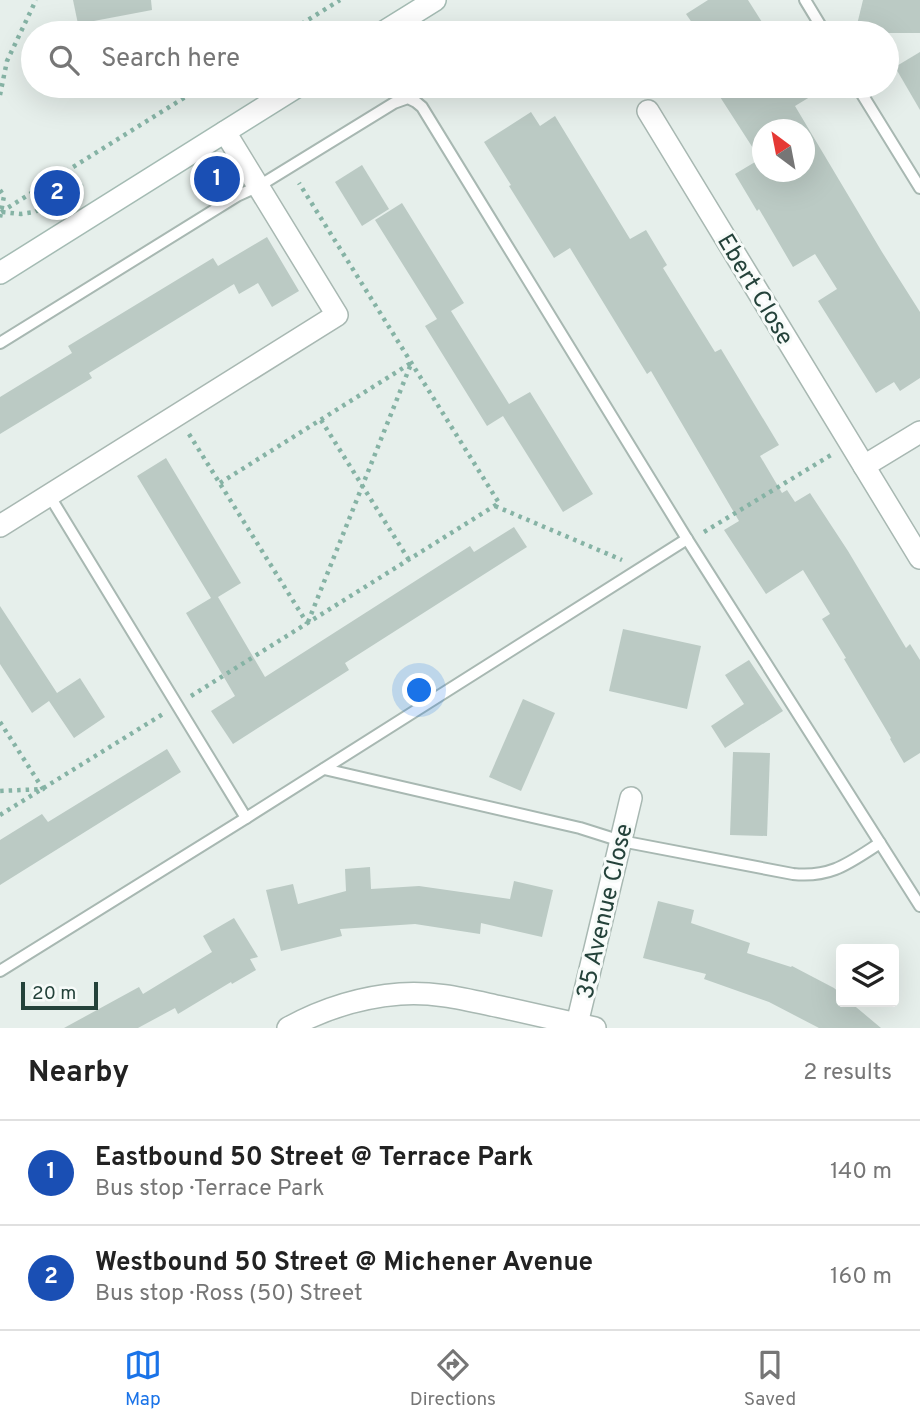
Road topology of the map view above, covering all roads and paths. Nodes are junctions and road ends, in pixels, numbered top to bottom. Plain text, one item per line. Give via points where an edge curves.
1 (36, 0) edge
2 (340, 0) edge
3 (435, 0) edge
4 (805, 0) edge
5 (26, 21) edge
6 (306, 21) edge
7 (401, 21) edge
8 (818, 21) edge
9 (21, 32) edge
10 (0, 95) edge
11 (184, 98) edge
12 (279, 98) edge
13 (865, 98) edge
14 (648, 111) dead end
15 (225, 132) junction
16 (83, 183) dead end
17 (299, 183) dead end
18 (259, 186) junction
19 (920, 188) edge
20 (0, 190) edge
21 (1, 215) edge
22 (0, 273) edge
23 (0, 343) edge
24 (411, 363) junction
25 (178, 415) junction
26 (321, 420) junction
27 (920, 432) edge
28 (849, 443) junction
29 (864, 466) junction
30 (220, 483) junction
31 (361, 485) junction
32 (49, 495) junction
33 (494, 506) junction
34 (0, 526) edge
35 (687, 539) junction
36 (920, 558) edge
37 (408, 560) junction
38 (642, 568) junction
39 (307, 623) junction
40 (178, 704) junction
41 (0, 722) edge
42 (324, 769) junction
43 (43, 789) junction
44 (0, 791) edge
45 (631, 798) dead end
46 (0, 815) edge
47 (246, 818) junction
48 (621, 841) junction
49 (880, 843) junction
50 (920, 906) edge
51 (0, 971) edge
52 (586, 1026) edge
53 (288, 1028) edge

1 - 5 path
2 - 6 path
3 - 7 street
4 - 8 lane
9 - 10 path via 7,61
11 - 21 path
12 - 15 street
13 - 19 lane
14 - 28 street, Ebert Close
15 - 18 street
15 - 22 street
16 - 21 path via 35,212
17 - 24 path
18 - 23 lane
18 - 25 street via 337,315
18 - 35 lane via 394,103 408,98 416,102
20 - 21 path via 4,196
24 - 26 path
24 - 31 path
24 - 33 path via 499,503
25 - 30 path
25 - 32 street
26 - 30 path
26 - 31 path
27 - 29 street
28 - 29 street, Ebert Close
28 - 35 path
29 - 36 street, Ebert Close
30 - 39 path
31 - 37 path
31 - 39 path
32 - 34 street
32 - 40 lane
33 - 37 path
33 - 38 path
35 - 38 lane
35 - 49 lane
37 - 39 path
38 - 42 lane
39 - 40 path
40 - 43 path
40 - 47 lane
41 - 43 path
42 - 47 lane
42 - 48 lane
43 - 44 path
43 - 46 path
45 - 48 street, 35 Avenue Close
47 - 51 lane
48 - 49 lane via 805,875 842,866
48 - 52 street, 35 Avenue Close
49 - 50 lane
52 - 53 street via 454,997 402,994 343,1004

